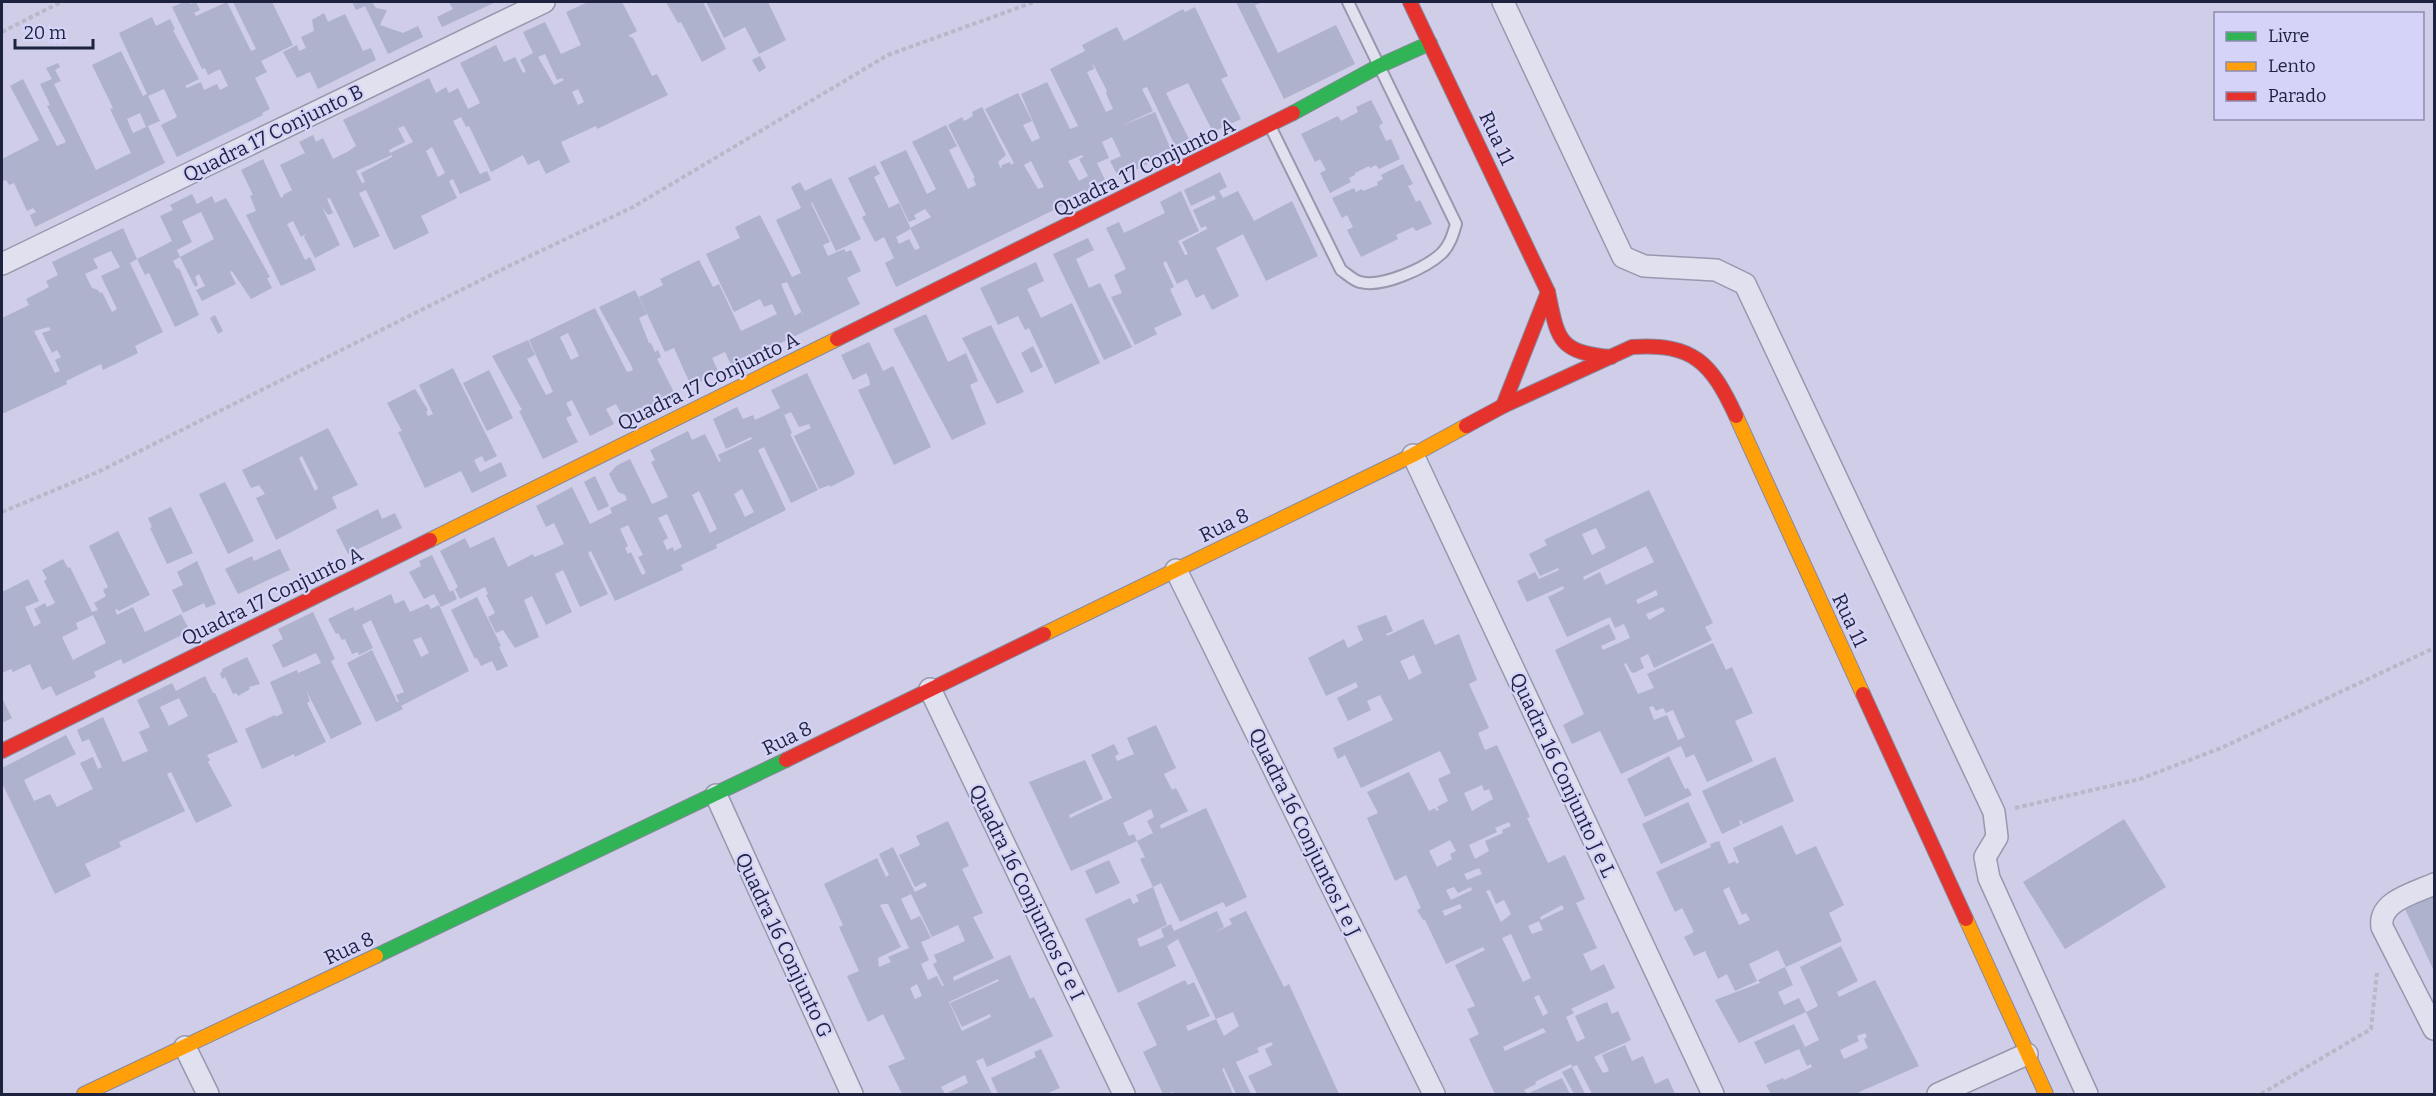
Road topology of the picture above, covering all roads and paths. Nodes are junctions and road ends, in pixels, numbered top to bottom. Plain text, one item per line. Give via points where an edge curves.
1 (61, 2) edge
2 (544, 2) edge
3 (1034, 2) edge
4 (1348, 2) edge
5 (1410, 2) edge
6 (1503, 2) edge
7 (2, 32) edge
8 (1430, 43) junction
9 (1378, 66) junction
10 (1270, 126) junction
11 (2, 264) edge
12 (1548, 292) junction
13 (1611, 357) junction
14 (1503, 406) junction
15 (1413, 455) junction
16 (2, 512) edge
17 (1176, 570) junction
18 (2434, 648) edge
19 (930, 689) junction
20 (2, 751) edge
21 (716, 795) junction
22 (1994, 812) junction
23 (2434, 884) edge
24 (2382, 927) junction
25 (2434, 1029) edge
26 (185, 1047) junction
27 (2027, 1054) junction
28 (84, 1095) edge
29 (208, 1095) edge
30 (852, 1095) edge
31 (1124, 1095) edge
32 (1434, 1095) edge
33 (1713, 1095) edge
34 (1938, 1095) edge
35 (2046, 1095) edge
36 (2087, 1095) edge
37 (2261, 1095) edge

1 - 7 path
2 - 11 street, Quadra 17 Conjunto B
3 - 16 path via 888,55 633,207 98,472
4 - 9 lane
5 - 8 main road, Rua 11
6 - 22 street via 1623,258 1644,266 1716,270 1745,284
8 - 9 main road, Quadra 17 Conjunto A
8 - 12 main road, Rua 11
9 - 10 main road, Quadra 17 Conjunto A
9 - 10 lane via 1456,224 1442,253 1410,273 1378,284 1359,282 1341,270
10 - 20 main road, Quadra 17 Conjunto A
12 - 13 main road, Rua 11 via 1559,337 1567,349 1586,356
12 - 14 main road
13 - 14 main road, Rua 11
13 - 27 main road, Rua 11 via 1632,347 1673,347 1691,354 1709,368 1723,388
14 - 15 main road, Rua 8
15 - 17 main road, Rua 8
15 - 33 street, Quadra 16 Conjunto J e L
17 - 19 main road, Rua 8
17 - 32 street, Quadra 16 Conjuntos I e J
18 - 22 path via 2221,748 2140,779
19 - 21 main road, Rua 8
19 - 31 street, Quadra 16 Conjuntos G e I
21 - 26 main road, Rua 8
21 - 30 street, Quadra 16 Conjunto G
22 - 36 street via 1997,837 1985,858 1989,878
23 - 24 street via 2387,907
24 - 25 street
24 - 37 path via 2371,1029
26 - 28 main road, Rua 8
26 - 29 street
27 - 34 street
27 - 35 main road, Rua 11

